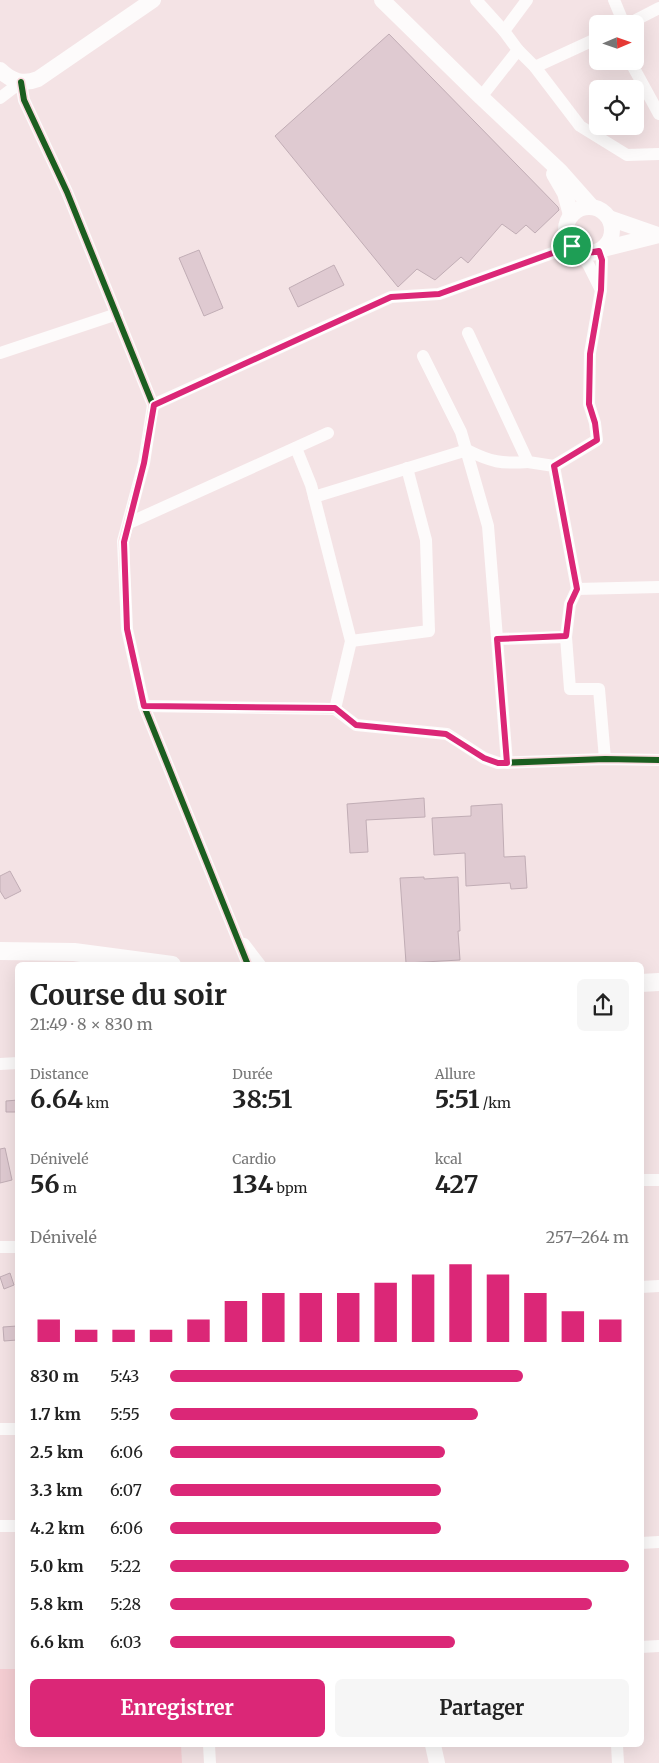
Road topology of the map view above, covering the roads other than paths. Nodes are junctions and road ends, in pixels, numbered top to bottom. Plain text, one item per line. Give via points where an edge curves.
1 (153, 0) edge
2 (476, 0) edge
3 (527, 0) edge
4 (614, 0) edge
5 (386, 1) edge
6 (659, 8) edge
7 (620, 15) edge
8 (644, 16) edge
9 (504, 30) junction
10 (589, 42) edge
11 (518, 50) junction
12 (534, 67) junction
13 (0, 70) edge
14 (635, 70) edge
15 (20, 82) junction
16 (480, 97) junction
17 (0, 98) edge
18 (659, 114) edge
19 (659, 154) edge
20 (545, 157) junction
21 (591, 206) junction
22 (571, 215) junction
23 (609, 218) junction
24 (659, 235) edge
25 (572, 246) junction
26 (601, 250) junction
27 (601, 290) junction
28 (117, 314) junction
29 (468, 333) dead end
30 (0, 353) edge
31 (423, 356) dead end
32 (154, 405) junction
33 (328, 433) dead end
34 (296, 448) junction
35 (467, 450) junction
36 (528, 462) junction
37 (554, 466) junction
38 (407, 468) junction
39 (314, 498) junction
40 (130, 523) junction
41 (659, 587) edge
42 (577, 589) junction
43 (566, 636) junction
44 (497, 639) junction
45 (351, 641) junction
46 (144, 706) junction
47 (335, 708) junction
48 (605, 759) junction
49 (659, 760) edge
50 (507, 763) junction
51 (236, 934) junction
52 (0, 951) edge
53 (143, 962) edge
54 (247, 962) edge
55 (258, 962) edge
56 (644, 982) edge
57 (659, 982) edge
58 (15, 1063) edge
59 (0, 1064) edge
60 (644, 1180) edge
61 (659, 1180) edge
62 (15, 1247) edge
63 (0, 1248) edge
64 (659, 1286) edge
65 (644, 1287) edge
66 (0, 1429) edge
67 (15, 1429) edge
68 (0, 1526) edge
69 (15, 1526) edge
70 (659, 1542) edge
71 (644, 1543) edge
72 (659, 1646) edge
73 (644, 1647) edge
74 (209, 1747) edge
75 (433, 1747) edge
76 (617, 1747) edge
77 (210, 1763) edge
78 (437, 1763) edge
79 (618, 1763) edge

1 - 15 street via 38,79
2 - 9 street
3 - 9 street
4 - 7 street
5 - 16 street
6 - 8 street
9 - 11 street
10 - 12 street
11 - 12 street
11 - 16 street
12 - 19 street via 580,126 627,155
13 - 15 street
14 - 18 street
15 - 17 street
15 - 28 street via 24,100 67,192
16 - 20 street
20 - 21 street
20 - 22 street via 565,193
21 - 22 street via 580,208
21 - 23 street via 602,210
22 - 25 street via 566,225 566,236
23 - 24 street
23 - 26 street via 610,240
24 - 26 street
25 - 26 street via 589,254
25 - 27 street via 588,264
25 - 32 street via 439,294 391,297
26 - 27 street
27 - 37 street via 590,354 589,404 597,440
28 - 30 street
28 - 32 street
29 - 36 street
31 - 35 street
32 - 40 street
33 - 34 street
34 - 39 street
34 - 40 street
35 - 36 street via 506,464
35 - 38 street
35 - 44 street via 488,526
36 - 37 street
37 - 42 street
38 - 39 street
38 - 45 street via 426,540 429,630
39 - 45 street
40 - 46 street via 124,542 127,629
41 - 42 street
42 - 43 street via 570,604
43 - 44 street
43 - 48 street via 570,689 600,689
44 - 50 street
45 - 47 street
46 - 47 street
46 - 51 street
47 - 50 street via 356,725 446,734 484,758
48 - 49 street
48 - 50 street
51 - 54 street
51 - 55 street
52 - 53 main road via 74,952
56 - 57 main road
58 - 59 street
60 - 61 street
62 - 63 street
64 - 65 street
66 - 67 street
68 - 69 street
70 - 71 street
72 - 73 street
74 - 77 street
75 - 78 street
76 - 79 street

